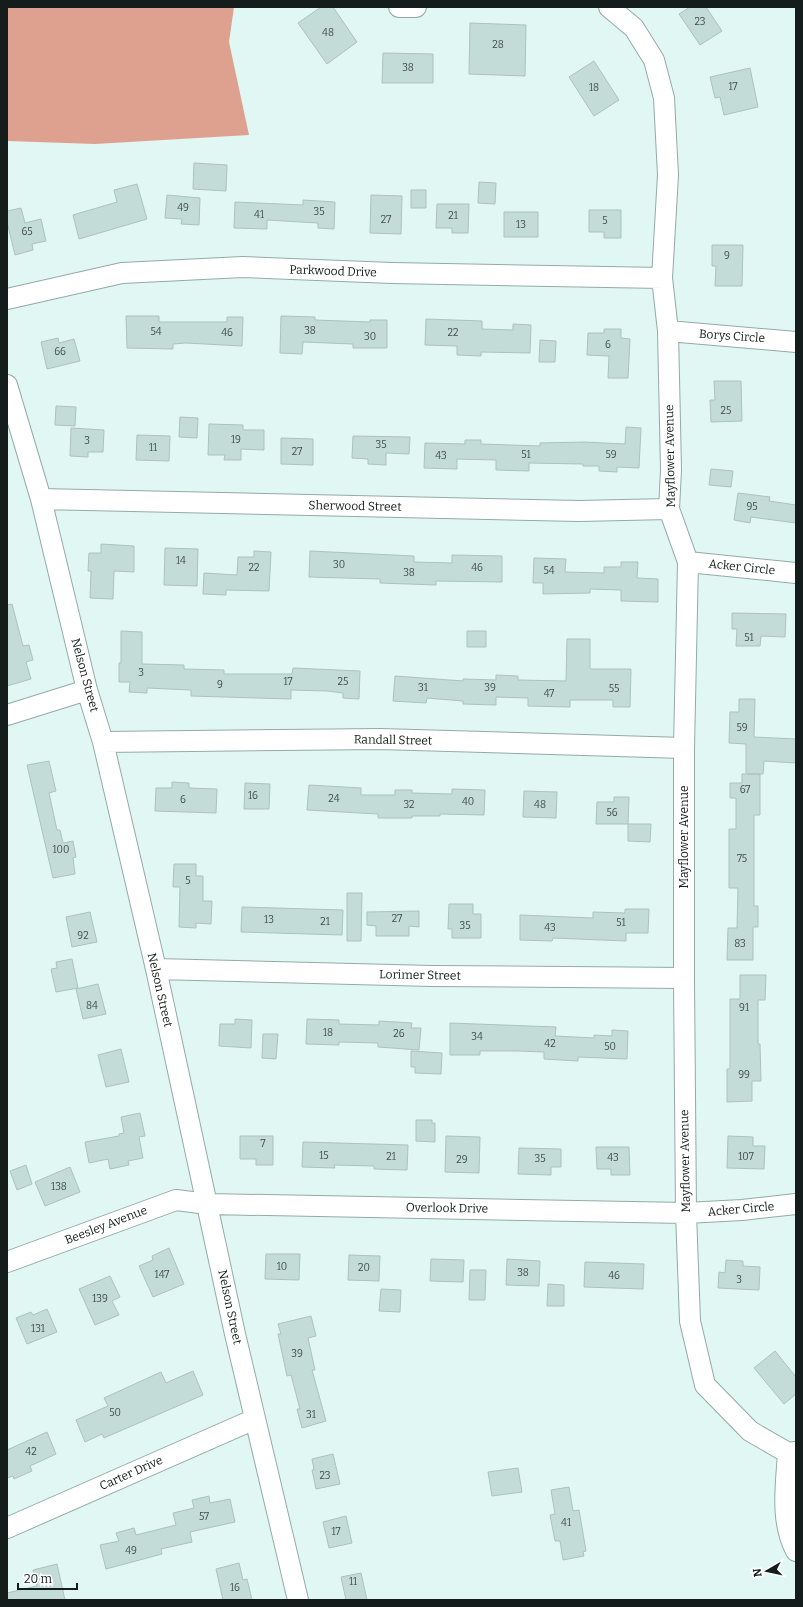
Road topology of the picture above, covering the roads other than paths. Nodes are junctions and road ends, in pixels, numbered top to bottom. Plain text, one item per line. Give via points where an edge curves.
1 (399, 7) edge
2 (416, 7) edge
3 (609, 7) edge
4 (662, 278) junction
5 (7, 299) edge
6 (668, 332) junction
7 (796, 342) edge
8 (7, 384) edge
9 (41, 499) junction
10 (669, 510) junction
11 (688, 562) junction
12 (796, 573) edge
13 (87, 690) junction
14 (7, 715) edge
15 (103, 742) junction
16 (684, 748) junction
17 (156, 969) junction
18 (684, 978) junction
19 (208, 1204) junction
20 (796, 1204) edge
21 (686, 1213) junction
22 (7, 1262) edge
23 (255, 1418) junction
24 (792, 1452) edge
25 (7, 1528) edge
26 (796, 1551) edge
27 (298, 1600) edge

1 - 2 street
3 - 4 street, Mayflower Avenue via 634,28 654,60 664,98 668,175
4 - 5 street, Parkwood Drive via 392,273 243,267 122,273
4 - 6 street, Mayflower Avenue
6 - 7 street, Borys Circle
6 - 10 street, Mayflower Avenue via 671,470
8 - 9 street, Nelson Street
9 - 10 street, Sherwood Street via 579,511
9 - 13 street, Nelson Street
10 - 11 street, Mayflower Avenue
11 - 12 street, Acker Circle
11 - 16 street, Mayflower Avenue
13 - 14 street
13 - 15 street, Nelson Street
15 - 16 street, Randall Street via 380,739
15 - 17 street, Nelson Street
16 - 18 street, Mayflower Avenue
17 - 18 street, Lorimer Street via 432,976
17 - 19 street, Nelson Street
18 - 21 street, Mayflower Avenue
19 - 21 street, Overlook Drive
19 - 22 street, Beesley Avenue via 176,1200
19 - 23 street, Nelson Street
20 - 21 street, Acker Circle
21 - 24 street, Mayflower Avenue via 690,1320 705,1385 750,1431
23 - 25 street, Carter Drive
23 - 27 street, Nelson Street
24 - 26 street via 784,1503 791,1541

